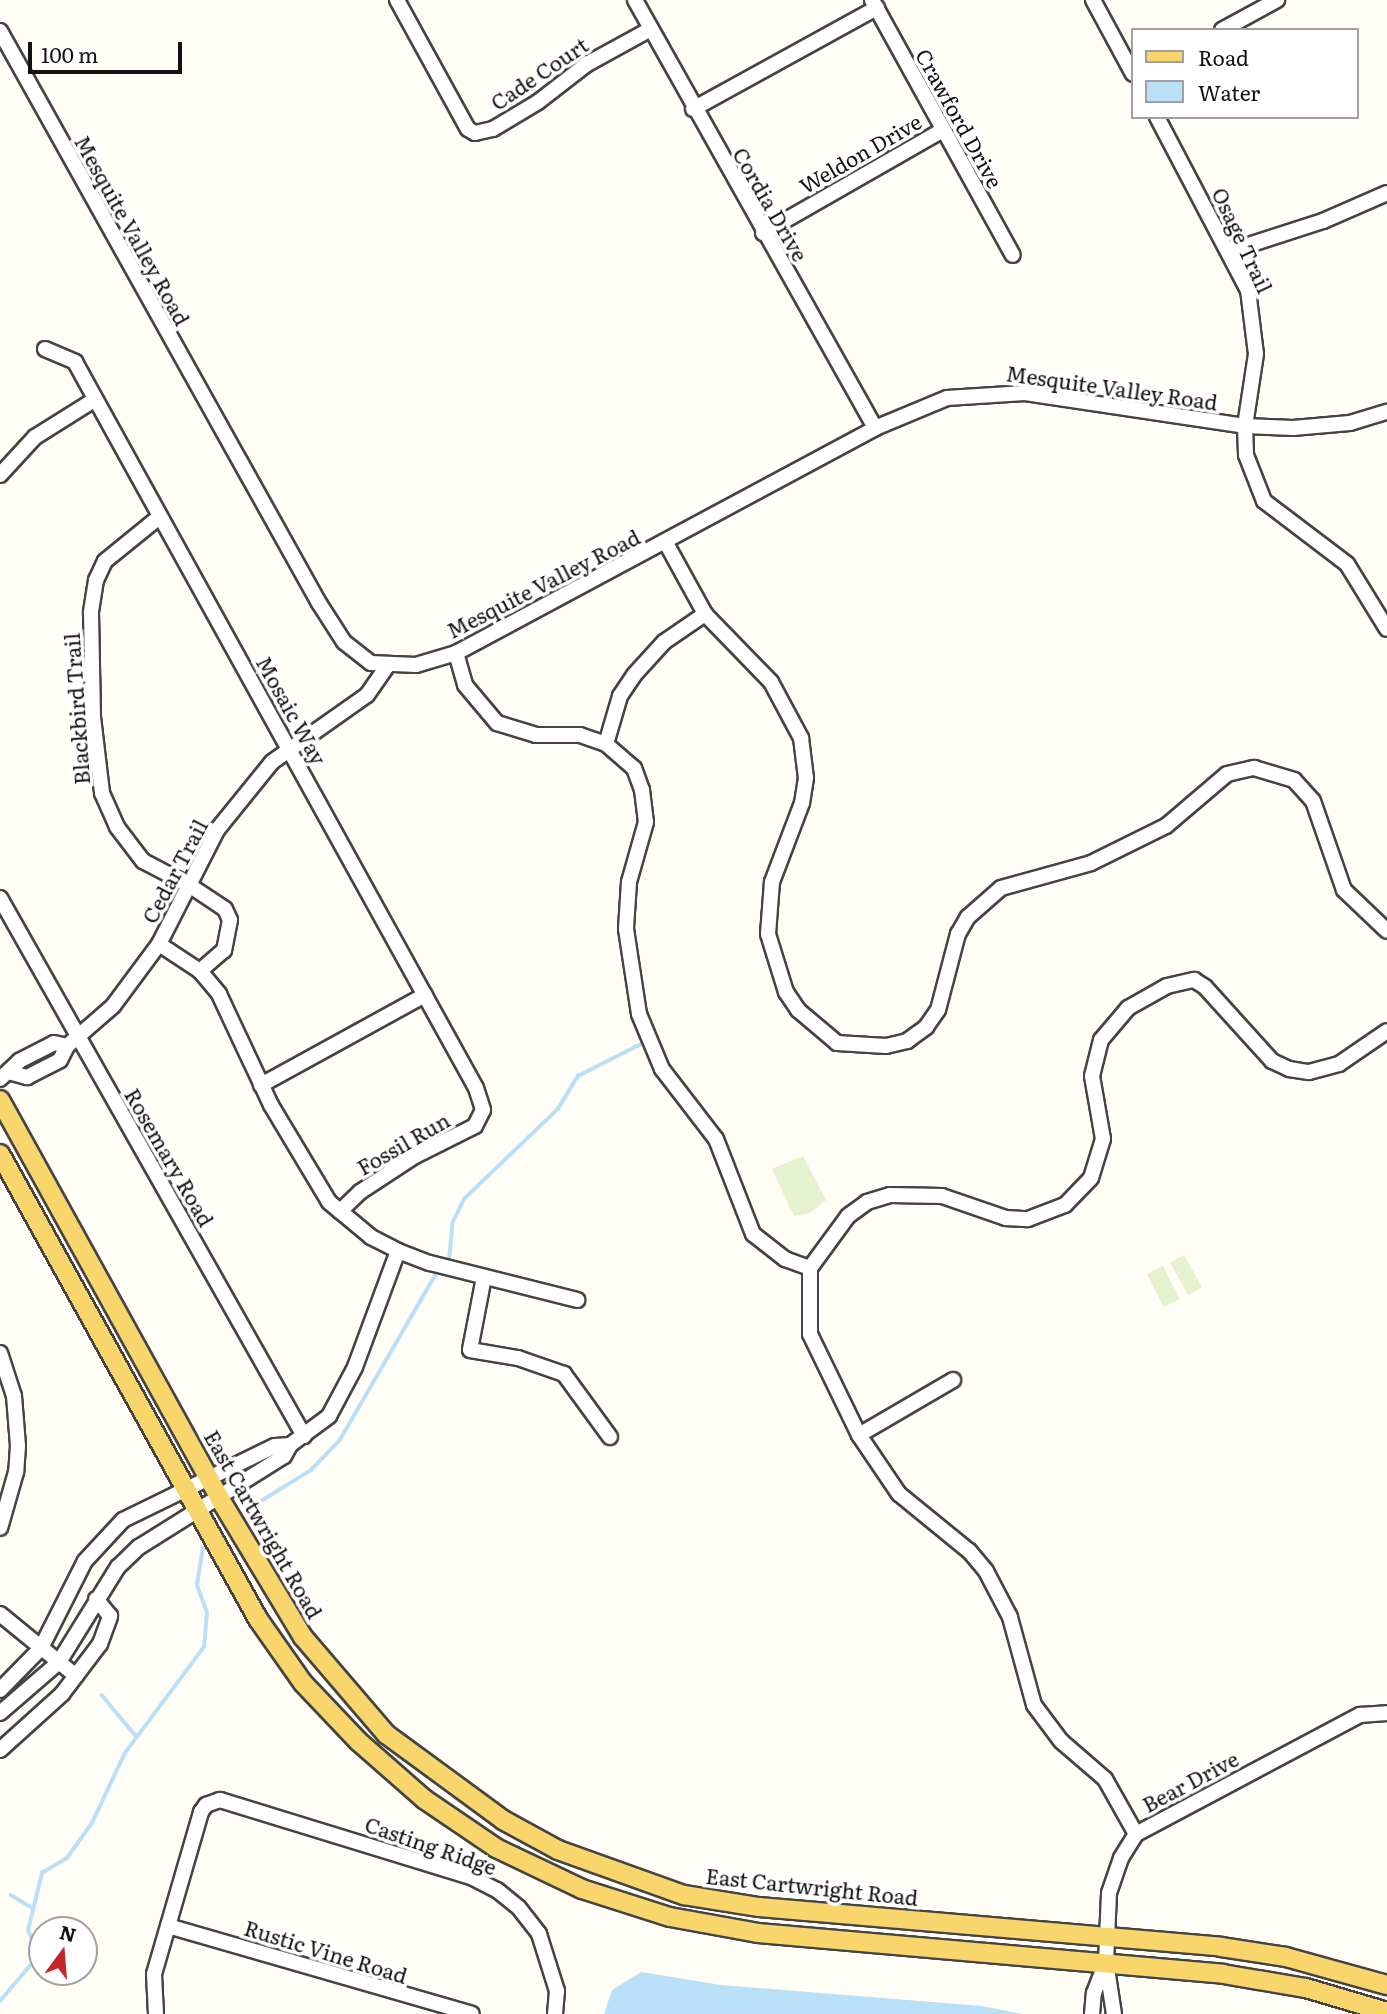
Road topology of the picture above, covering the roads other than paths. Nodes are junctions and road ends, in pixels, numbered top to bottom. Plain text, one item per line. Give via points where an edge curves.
1 (397, 0) edge
2 (635, 0) edge
3 (1093, 0) edge
4 (1277, 0) edge
5 (874, 4) edge
6 (1226, 28) edge
7 (651, 29) junction
8 (0, 31) edge
9 (1132, 72) edge
10 (693, 109) junction
11 (1158, 119) edge
12 (941, 131) junction
13 (1387, 193) edge
14 (763, 233) junction
15 (1230, 251) junction
16 (1013, 255) dead end
17 (45, 349) dead end
18 (94, 400) junction
19 (1387, 412) edge
20 (1245, 426) junction
21 (875, 428) junction
22 (0, 475) edge
23 (158, 518) junction
24 (666, 543) junction
25 (705, 614) junction
26 (1387, 629) edge
27 (456, 653) junction
28 (387, 666) junction
29 (606, 744) junction
30 (289, 747) junction
31 (189, 885) junction
32 (0, 898) edge
33 (1387, 931) edge
34 (159, 944) junction
35 (200, 971) junction
36 (425, 995) junction
37 (1387, 1031) edge
38 (72, 1042) junction
39 (6, 1076) edge
40 (261, 1085) junction
41 (0, 1100) edge
42 (483, 1110) joint
43 (0, 1154) edge
44 (340, 1212) junction
45 (398, 1251) junction
46 (810, 1268) junction
47 (484, 1277) junction
48 (577, 1300) dead end
49 (0, 1353) edge
50 (953, 1380) dead end
51 (859, 1435) junction
52 (304, 1436) junction
53 (610, 1437) dead end
54 (290, 1445) junction
55 (209, 1476) junction
56 (186, 1487) junction
57 (220, 1499) junction
58 (199, 1511) junction
59 (0, 1528) edge
60 (96, 1599) junction
61 (0, 1614) edge
62 (41, 1648) junction
63 (59, 1662) junction
64 (76, 1676) junction
65 (0, 1690) edge
66 (0, 1713) edge
67 (1387, 1713) edge
68 (0, 1750) edge
69 (1136, 1834) junction
70 (168, 1926) junction
71 (1107, 1937) junction
72 (1107, 1962) junction
73 (1387, 1985) edge
74 (1387, 2012) edge
75 (156, 2014) edge
76 (472, 2014) edge
77 (555, 2014) edge
78 (1092, 2014) edge
79 (1114, 2014) edge

1 - 7 street, Cade Court via 468,129 475,133 493,129 587,64
2 - 7 street, Cordia Drive
3 - 9 street
4 - 6 street
5 - 10 street
5 - 12 street, Crawford Drive
7 - 10 street, Cordia Drive
8 - 28 street, Mesquite Valley Road via 319,604 356,653 370,663
10 - 14 street, Cordia Drive
11 - 15 street, Osage Trail
12 - 14 street, Weldon Drive
12 - 16 street, Crawford Drive
13 - 15 street via 1323,221
14 - 21 street, Cordia Drive
15 - 20 street, Osage Trail via 1248,290 1255,331 1254,376
17 - 18 street, Mosaic Way via 75,362
18 - 22 street via 36,438
18 - 23 street, Mosaic Way
19 - 20 street, Mesquite Valley Road via 1322,427
20 - 21 street, Mesquite Valley Road via 1026,393 982,393 947,398
20 - 26 street, Osage Trail via 1246,455 1264,501 1347,564
21 - 24 street, Mesquite Valley Road
23 - 30 street, Mosaic Way
23 - 31 street, Blackbird Trail via 105,561 96,580 91,613 93,717 102,793 117,827 143,861
24 - 25 street
24 - 27 street, Mesquite Valley Road
25 - 29 street via 664,642 634,675 620,696
25 - 33 street via 771,682 801,738 806,778 802,803 772,882 768,934 786,992 798,1010 837,1043 886,1046 908,1041 926,1027 939,1010 958,934 968,917 1001,888 1091,863 1166,826 1227,774 1254,768 1294,780 1313,801 1344,890
27 - 28 street, Mesquite Valley Road via 416,665
27 - 29 street via 465,685 497,723 536,735 580,735
28 - 30 street, Cedar Trail via 367,695
29 - 46 street via 634,768 646,822 629,882 626,929 639,1014 662,1069 716,1139 752,1234 785,1259
30 - 31 street, Cedar Trail via 217,830
30 - 36 street, Mosaic Way
31 - 34 street, Cedar Trail
31 - 35 street, Blackbird Trail via 225,909 230,920 224,950
32 - 38 street, Rosemary Road
34 - 35 street
34 - 38 street, Cedar Trail via 113,1006
35 - 40 street via 219,994
36 - 40 street
36 - 42 street, Mosaic Way via 476,1088
37 - 46 street via 1339,1064 1309,1072 1289,1069 1272,1061 1205,987 1194,980 1167,986 1128,1008 1101,1040 1092,1076 1103,1139 1091,1178 1065,1205 1028,1219 1006,1219 942,1196 890,1195 867,1202 848,1216
38 - 39 street, Cedar Trail via 60,1060 27,1077
38 - 52 street, Rosemary Road
40 - 44 street via 302,1161
41 - 55 main road, East Cartwright Road
42 - 44 street, Fossil Run via 475,1126 415,1156 360,1192
43 - 56 main road
44 - 45 street
45 - 47 street
45 - 52 street via 344,1394 329,1416
46 - 51 street via 810,1334
47 - 48 street
47 - 53 street via 470,1350 518,1358 564,1374
49 - 59 street via 14,1396 18,1446 16,1472
50 - 51 street
51 - 69 street via 899,1494 969,1551 986,1571 1010,1617 1034,1704 1061,1741 1105,1779
52 - 54 street
54 - 55 street via 275,1446
54 - 57 street via 284,1456
55 - 56 street
55 - 57 main road, East Cartwright Road
56 - 58 main road
56 - 62 street via 123,1520 85,1561
57 - 58 street
57 - 71 main road, East Cartwright Road via 303,1637 386,1734 450,1785 558,1850 684,1895 759,1907
58 - 60 street via 139,1547
58 - 72 main road via 258,1619 303,1683 358,1741 424,1799 496,1848 582,1889 682,1919 758,1933
60 - 63 street
60 - 64 street via 109,1609 108,1626
61 - 62 street
62 - 63 street
62 - 65 street
63 - 64 street
63 - 66 street
64 - 68 street
67 - 69 street, Bear Drive via 1349,1720
69 - 71 street, Bear Drive via 1121,1858 1109,1893
70 - 75 street via 154,1974
70 - 76 street, Rustic Vine Road
70 - 77 street, Casting Ridge via 201,1812 212,1801 227,1801 473,1878 497,1890 519,1908 538,1934 557,1992
71 - 72 street, Bear Drive
71 - 73 main road, East Cartwright Road via 1286,1957
72 - 74 main road via 1306,1987
72 - 78 street via 1094,1993
72 - 79 street

